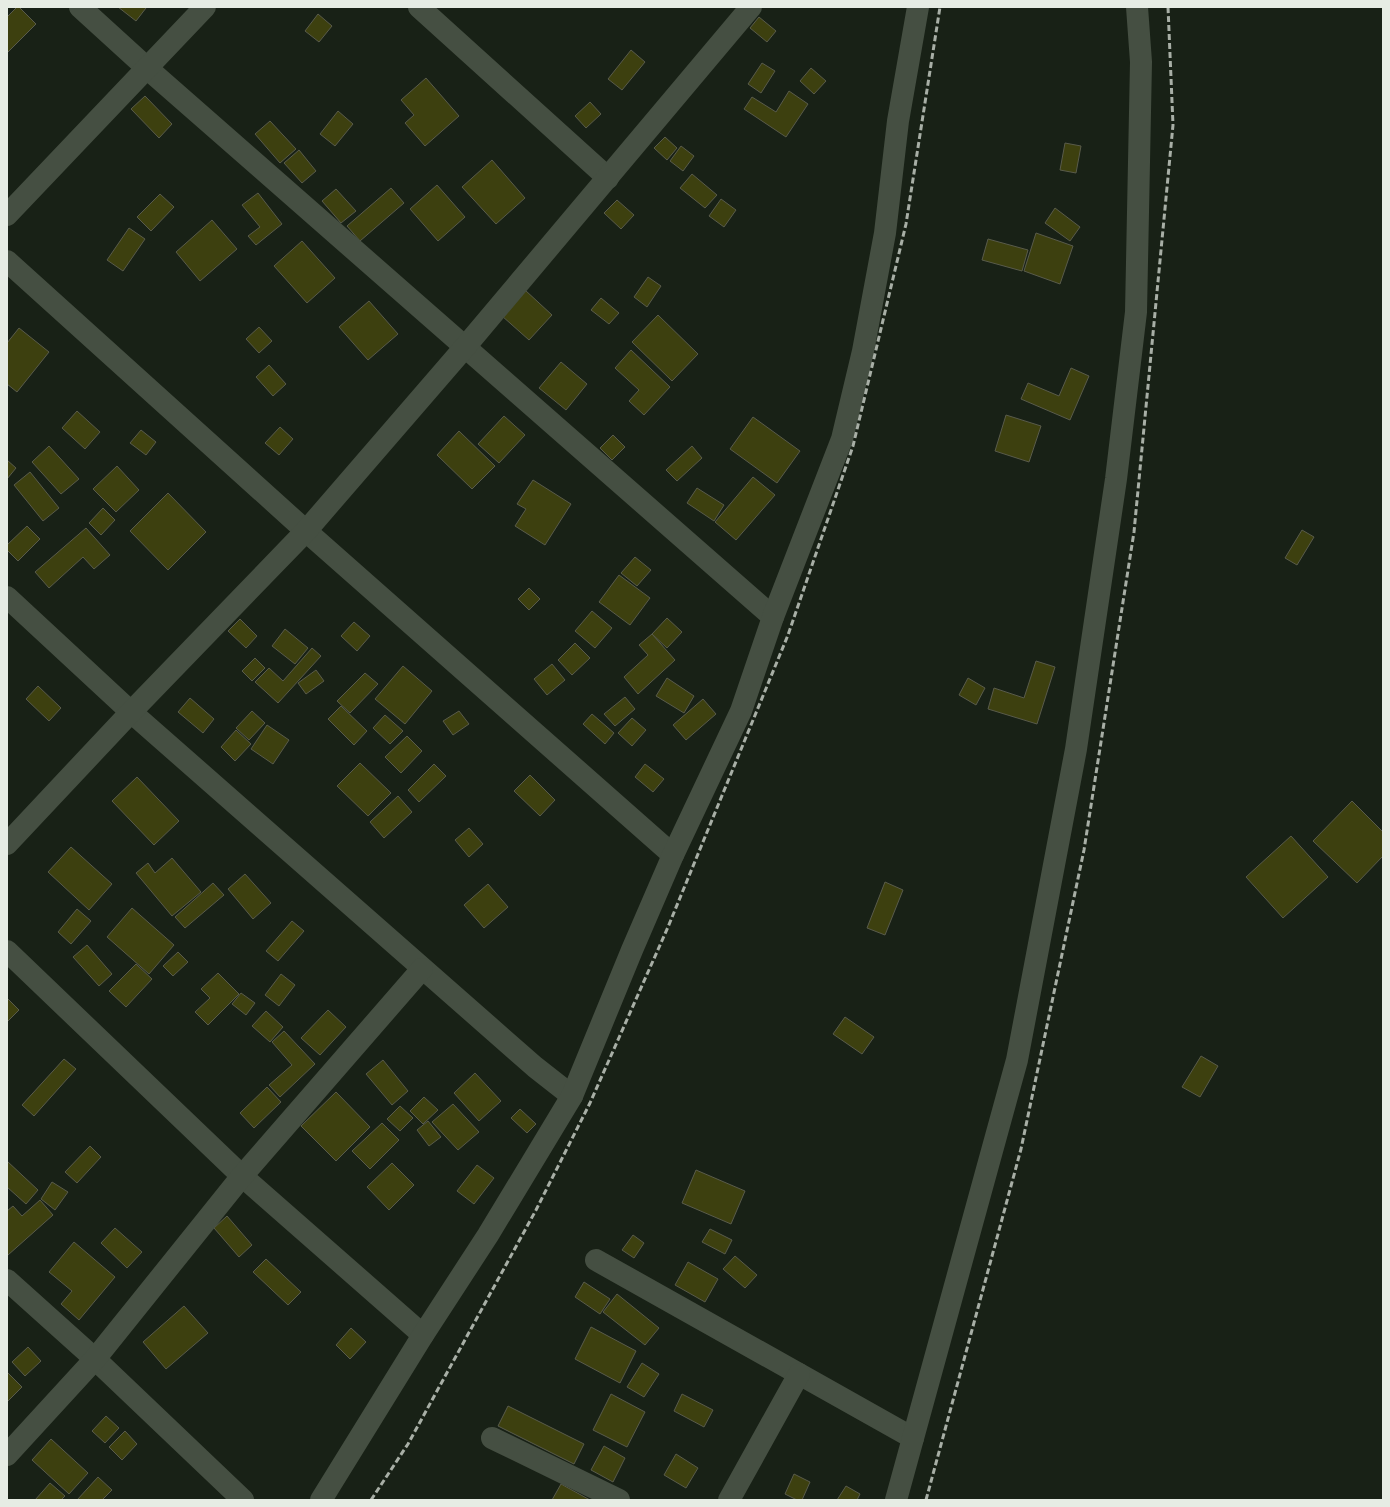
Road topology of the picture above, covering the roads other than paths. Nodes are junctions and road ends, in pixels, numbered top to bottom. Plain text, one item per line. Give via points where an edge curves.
1 (80, 7) edge
2 (205, 7) edge
3 (419, 7) edge
4 (751, 7) edge
5 (918, 7) edge
6 (1137, 7) edge
7 (148, 69) junction
8 (608, 178) junction
9 (7, 215) edge
10 (7, 261) edge
11 (465, 348) junction
12 (306, 531) junction
13 (7, 597) edge
14 (773, 617) junction
15 (131, 712) junction
16 (7, 844) edge
17 (673, 855) junction
18 (7, 951) edge
19 (422, 969) junction
20 (572, 1096) junction
21 (242, 1176) junction
22 (596, 1260) dead end
23 (7, 1280) edge
24 (423, 1335) junction
25 (95, 1359) junction
26 (799, 1374) junction
27 (492, 1438) dead end
28 (913, 1438) junction
29 (7, 1454) edge
30 (243, 1500) edge
31 (321, 1500) edge
32 (619, 1500) edge
33 (730, 1500) edge
34 (896, 1500) edge

1 - 7 street
2 - 7 street
3 - 8 street
4 - 8 street
5 - 14 street via 898,121 885,233 863,351 842,439
6 - 28 street via 1141,62 1136,312 1116,479 1076,748 1017,1060
7 - 9 street
7 - 11 street
8 - 11 street
10 - 12 street
11 - 12 street
11 - 14 street
12 - 15 street
12 - 17 street
13 - 15 street
14 - 17 street via 741,711
15 - 16 street
15 - 19 street
17 - 20 street
18 - 21 street
19 - 20 street
19 - 21 street
20 - 24 street via 488,1235
21 - 24 street
21 - 25 street
22 - 26 street
23 - 25 street
24 - 31 street
25 - 29 street
25 - 30 street
26 - 28 street
26 - 33 street
27 - 32 street
28 - 34 street

